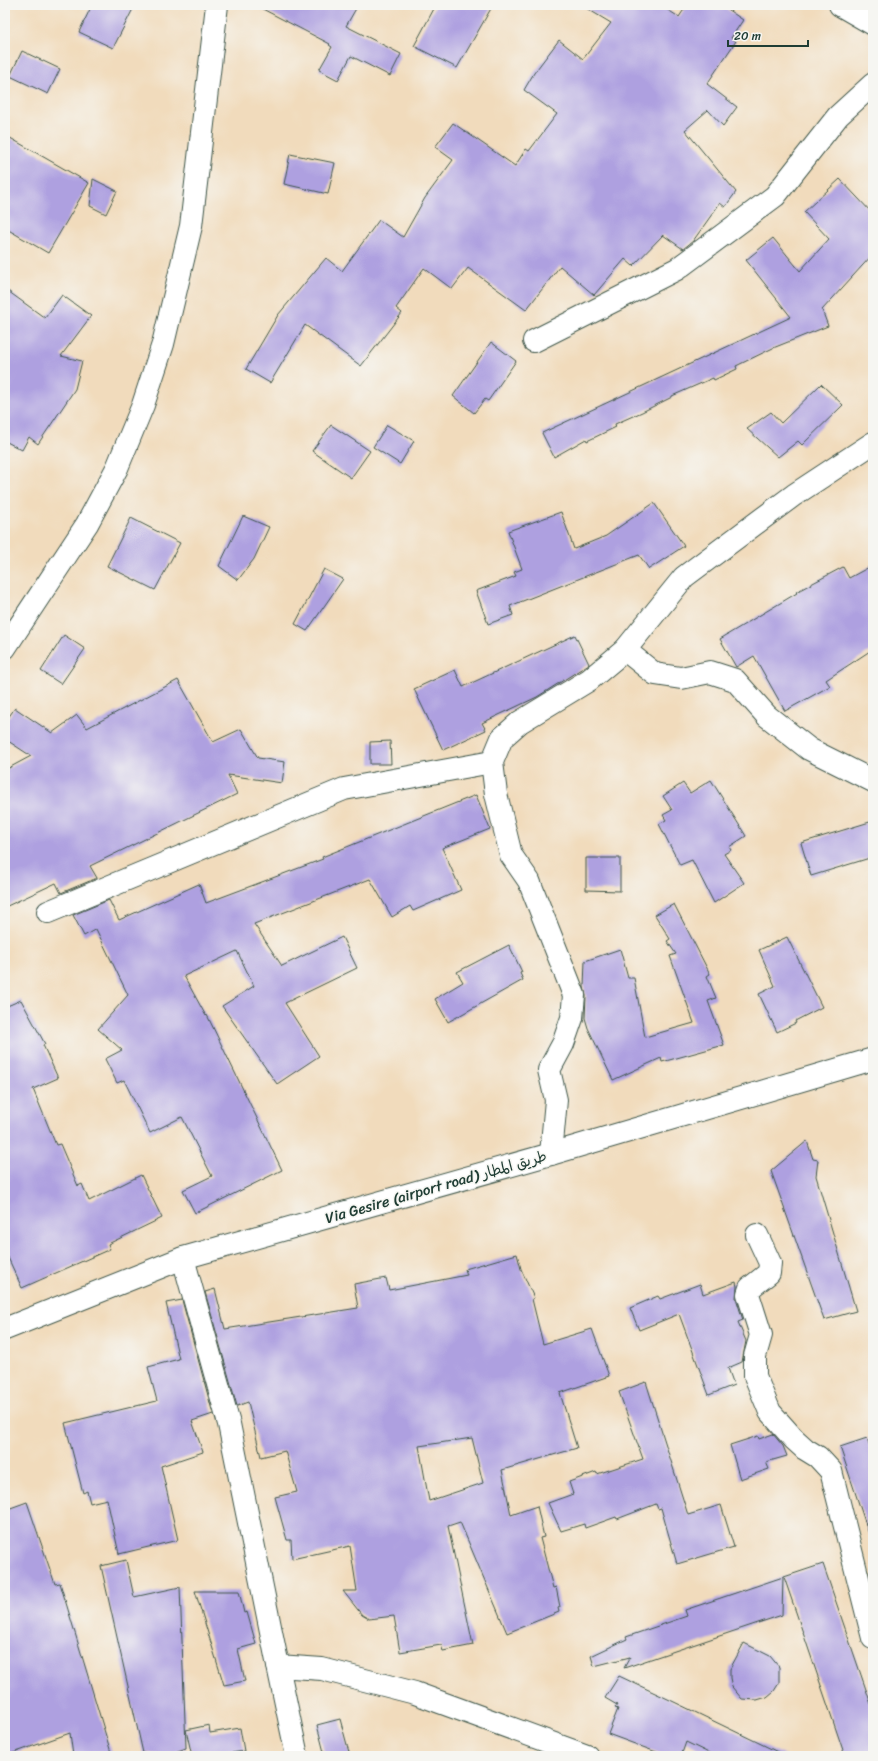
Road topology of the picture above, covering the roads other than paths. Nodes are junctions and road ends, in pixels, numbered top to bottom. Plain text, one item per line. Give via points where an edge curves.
1 (217, 5) edge
2 (840, 5) edge
3 (873, 24) edge
4 (873, 84) edge
5 (534, 341) dead end
6 (873, 443) edge
7 (5, 648) edge
8 (624, 650) junction
9 (492, 762) junction
10 (873, 780) edge
11 (48, 912) dead end
12 (873, 1059) edge
13 (551, 1154) junction
14 (757, 1234) dead end
15 (183, 1258) junction
16 (5, 1328) edge
17 (873, 1638) edge
18 (278, 1666) junction
19 (297, 1756) edge
20 (587, 1756) edge

1 - 7 street via 191,226 163,344 143,406 117,468 87,524
2 - 3 street
4 - 5 street via 838,116 775,196 677,269
6 - 8 street via 794,495 684,577
8 - 9 street via 589,680 520,722 502,738
8 - 10 street via 655,674 681,678 710,672 735,680 767,716 809,749
9 - 11 street via 344,789
9 - 13 street via 496,794 512,855 529,881 574,995 572,1018 563,1044 549,1070 556,1100
12 - 13 street, Via Gesire (airport road) طريق المطار
13 - 15 street, Via Gesire (airport road) طريق المطار
14 - 17 street via 770,1263 769,1273 750,1288 748,1294 761,1335 755,1356 755,1376 770,1412 794,1439 818,1457 831,1471
15 - 16 street, Via Gesire (airport road) طريق المطار
15 - 18 street via 229,1424
18 - 19 street
18 - 20 street via 322,1669 415,1693

